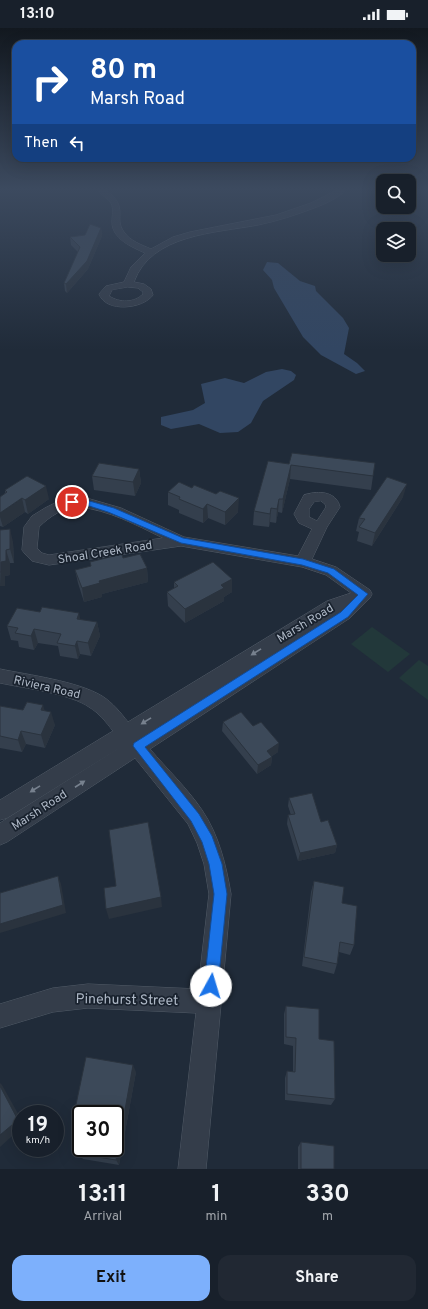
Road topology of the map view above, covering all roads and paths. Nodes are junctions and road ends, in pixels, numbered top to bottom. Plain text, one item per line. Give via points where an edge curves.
1 (133, 243) edge
2 (169, 243) edge
3 (150, 252) junction
4 (128, 284) dead end
5 (320, 528) dead end
6 (181, 541) junction
7 (303, 562) junction
8 (364, 594) joint
9 (0, 676) edge
10 (133, 739) junction
11 (0, 811) edge
12 (0, 835) edge
13 (209, 1002) junction
14 (0, 1016) edge
15 (192, 1169) edge

1 - 3 street
2 - 3 street
3 - 4 street via 134,269
5 - 7 street
6 - 6 street, Shoal Creek Road via 49,560 37,558 30,550 30,528 33,523 58,506 72,502 86,503 111,510
6 - 7 street, Shoal Creek Road
7 - 8 street, Shoal Creek Road via 331,571
8 - 10 street, Marsh Road via 344,614
9 - 10 street, Riviera Road via 78,693 95,701 107,710
10 -> 11 street, Marsh Road
12 -> 10 street, Marsh Road
10 - 13 street, Riviera Road via 195,817 216,864 220,894
13 - 14 street, Pinehurst Street via 88,996 53,1000
13 - 15 street, Riviera Road

